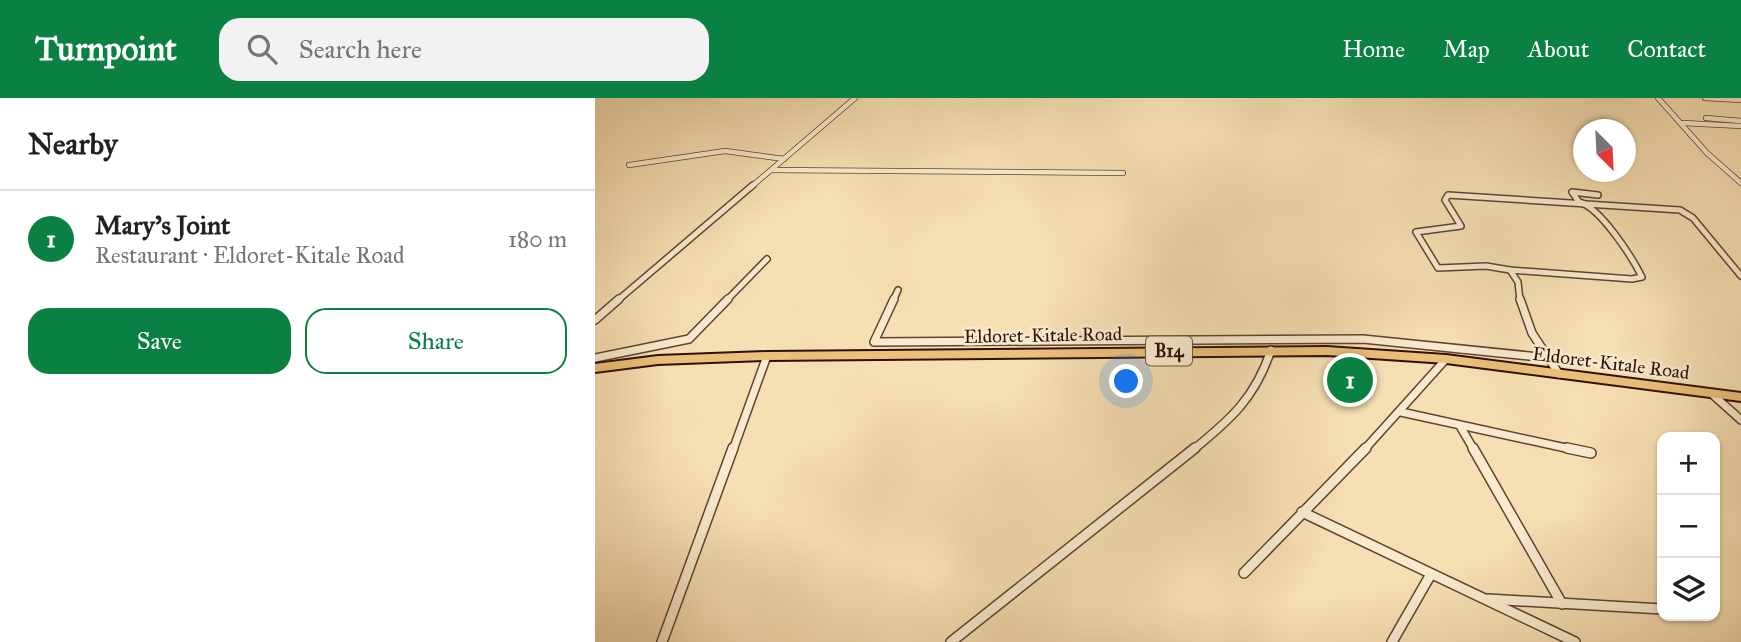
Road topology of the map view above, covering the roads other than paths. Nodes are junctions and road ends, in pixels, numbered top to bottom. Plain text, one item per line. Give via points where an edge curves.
1 (855, 98) edge
2 (1658, 98) edge
3 (1705, 98) edge
4 (1741, 100) edge
5 (1706, 118) dead end
6 (1741, 121) edge
7 (1683, 123) junction
8 (1741, 126) edge
9 (784, 159) junction
10 (629, 165) dead end
11 (772, 170) junction
12 (1123, 173) dead end
13 (1741, 183) edge
14 (1598, 195) dead end
15 (1579, 202) junction
16 (767, 259) dead end
17 (1510, 270) junction
18 (1741, 276) edge
19 (898, 290) dead end
20 (595, 320) edge
21 (1271, 350) junction
22 (767, 356) junction
23 (595, 358) edge
24 (1549, 358) junction
25 (1446, 359) junction
26 (595, 368) edge
27 (1559, 374) junction
28 (1711, 394) junction
29 (1741, 397) edge
30 (1401, 412) junction
31 (1741, 420) edge
32 (1460, 426) junction
33 (1591, 453) dead end
34 (1302, 512) junction
35 (1244, 573) dead end
36 (1431, 574) junction
37 (1484, 599) junction
38 (1562, 604) junction
39 (1657, 609) edge
40 (662, 642) edge
41 (951, 642) edge
42 (1392, 642) edge
43 (1575, 642) edge

1 - 9 street
2 - 7 street
3 - 4 street
5 - 6 street
7 - 8 street
7 - 13 street via 1707,153
9 - 10 street via 719,151
9 - 11 street
11 - 12 street
11 - 20 street
14 - 15 street via 1572,192
15 - 17 street via 1587,204 1596,219 1614,232 1642,277
15 - 17 street via 1450,194 1445,200 1461,226 1415,233 1439,268
15 - 18 street via 1687,212
16 - 23 street via 689,339
17 - 24 street via 1518,279 1524,313
19 - 24 street via 874,342 1351,338
21 - 22 highway, Eldoret-Kitale Road / B14
21 - 25 highway, Eldoret-Kitale Road / B14
21 - 41 street via 1252,397 1228,422
22 - 26 highway, Eldoret-Kitale Road / B14 via 666,359
22 - 40 street
24 - 27 street
25 - 27 highway, Eldoret-Kitale Road / B14
25 - 30 street
27 - 28 highway, Eldoret-Kitale Road / B14
28 - 29 highway, Eldoret-Kitale Road / B14
28 - 31 street
30 - 32 street
30 - 34 street
32 - 33 street
32 - 38 street
34 - 35 street
34 - 36 street
36 - 37 street
36 - 42 street
37 - 38 street
37 - 43 street
38 - 39 street

